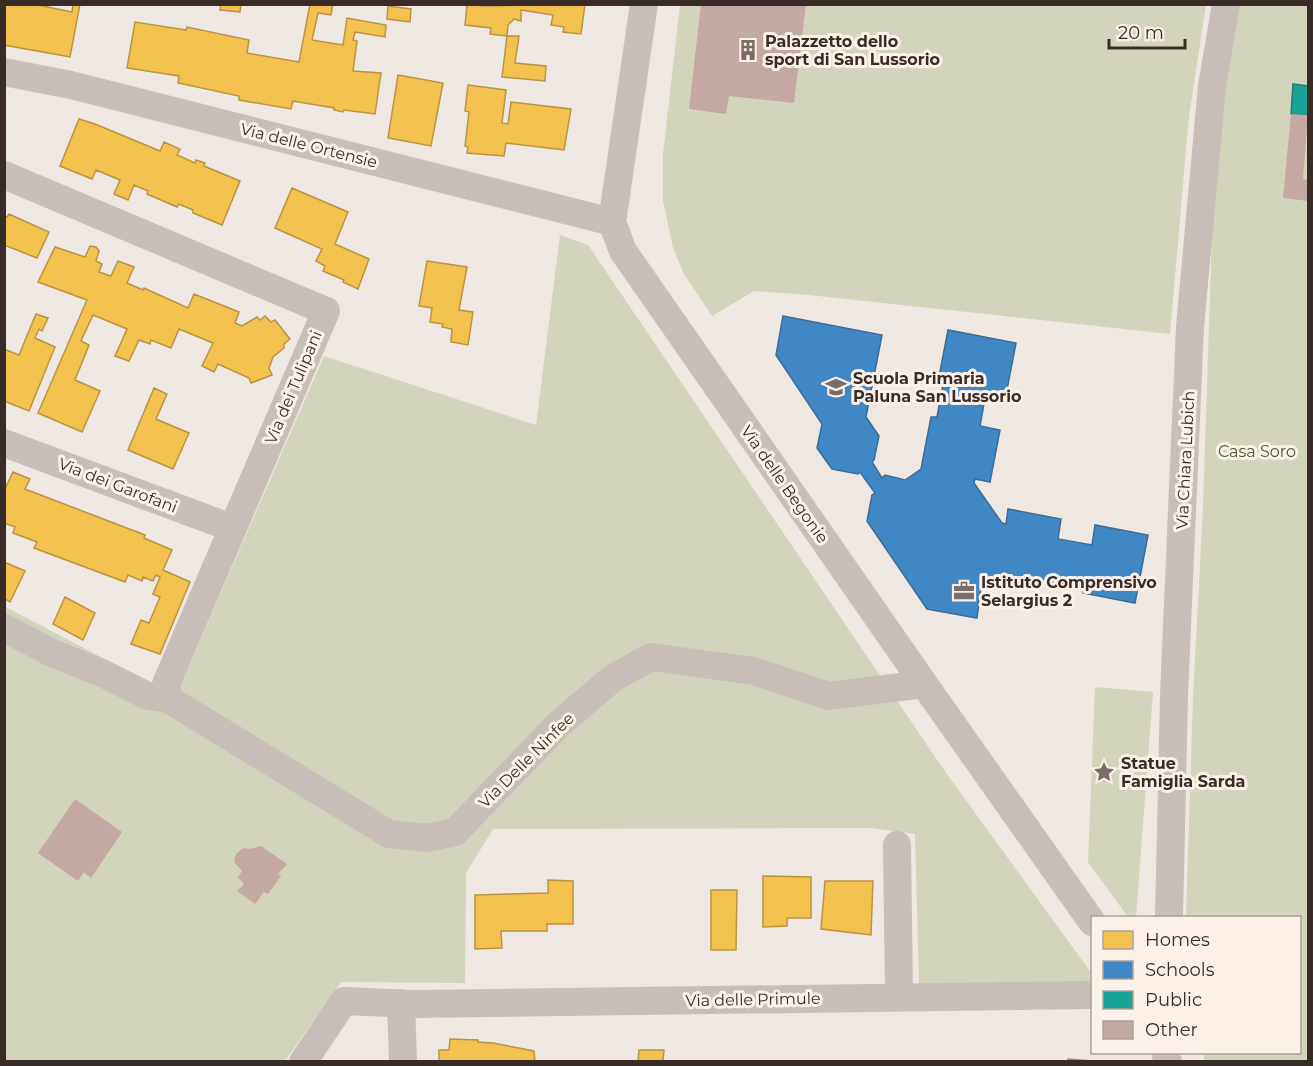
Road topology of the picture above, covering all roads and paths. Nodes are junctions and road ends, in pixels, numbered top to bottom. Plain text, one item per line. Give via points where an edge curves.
1 (644, 4) edge
2 (1226, 4) edge
3 (4, 72) edge
4 (4, 175) edge
5 (612, 222) junction
6 (4, 442) edge
7 (232, 528) junction
8 (4, 628) edge
9 (924, 684) junction
10 (167, 692) junction
11 (897, 844) dead end
12 (1169, 916) edge
13 (1091, 921) edge
14 (1091, 995) edge
15 (899, 998) junction
16 (408, 1003) junction
17 (303, 1062) edge
18 (403, 1062) edge

1 - 5 street, Via delle Begonie
2 - 12 street, Via Chiara Lubich via 1212,86 1191,327 1174,695
3 - 5 street, Via delle Ortensie via 71,85
4 - 7 street, Via dei Tulipani via 326,311
5 - 9 street, Via delle Begonie via 623,251
6 - 7 street, Via dei Garofani
7 - 10 street, Via dei Tulipani
8 - 10 street, Via Delle Ninfee via 148,696
9 - 10 street, Via Delle Ninfee via 829,696 754,671 651,657 613,678 559,724 455,832 427,838 389,834
9 - 13 street, Via delle Begonie
11 - 15 street
14 - 15 street, Via delle Primule
15 - 16 street, Via delle Primule
16 - 17 street, Via delle Primule via 344,1001
16 - 18 street

